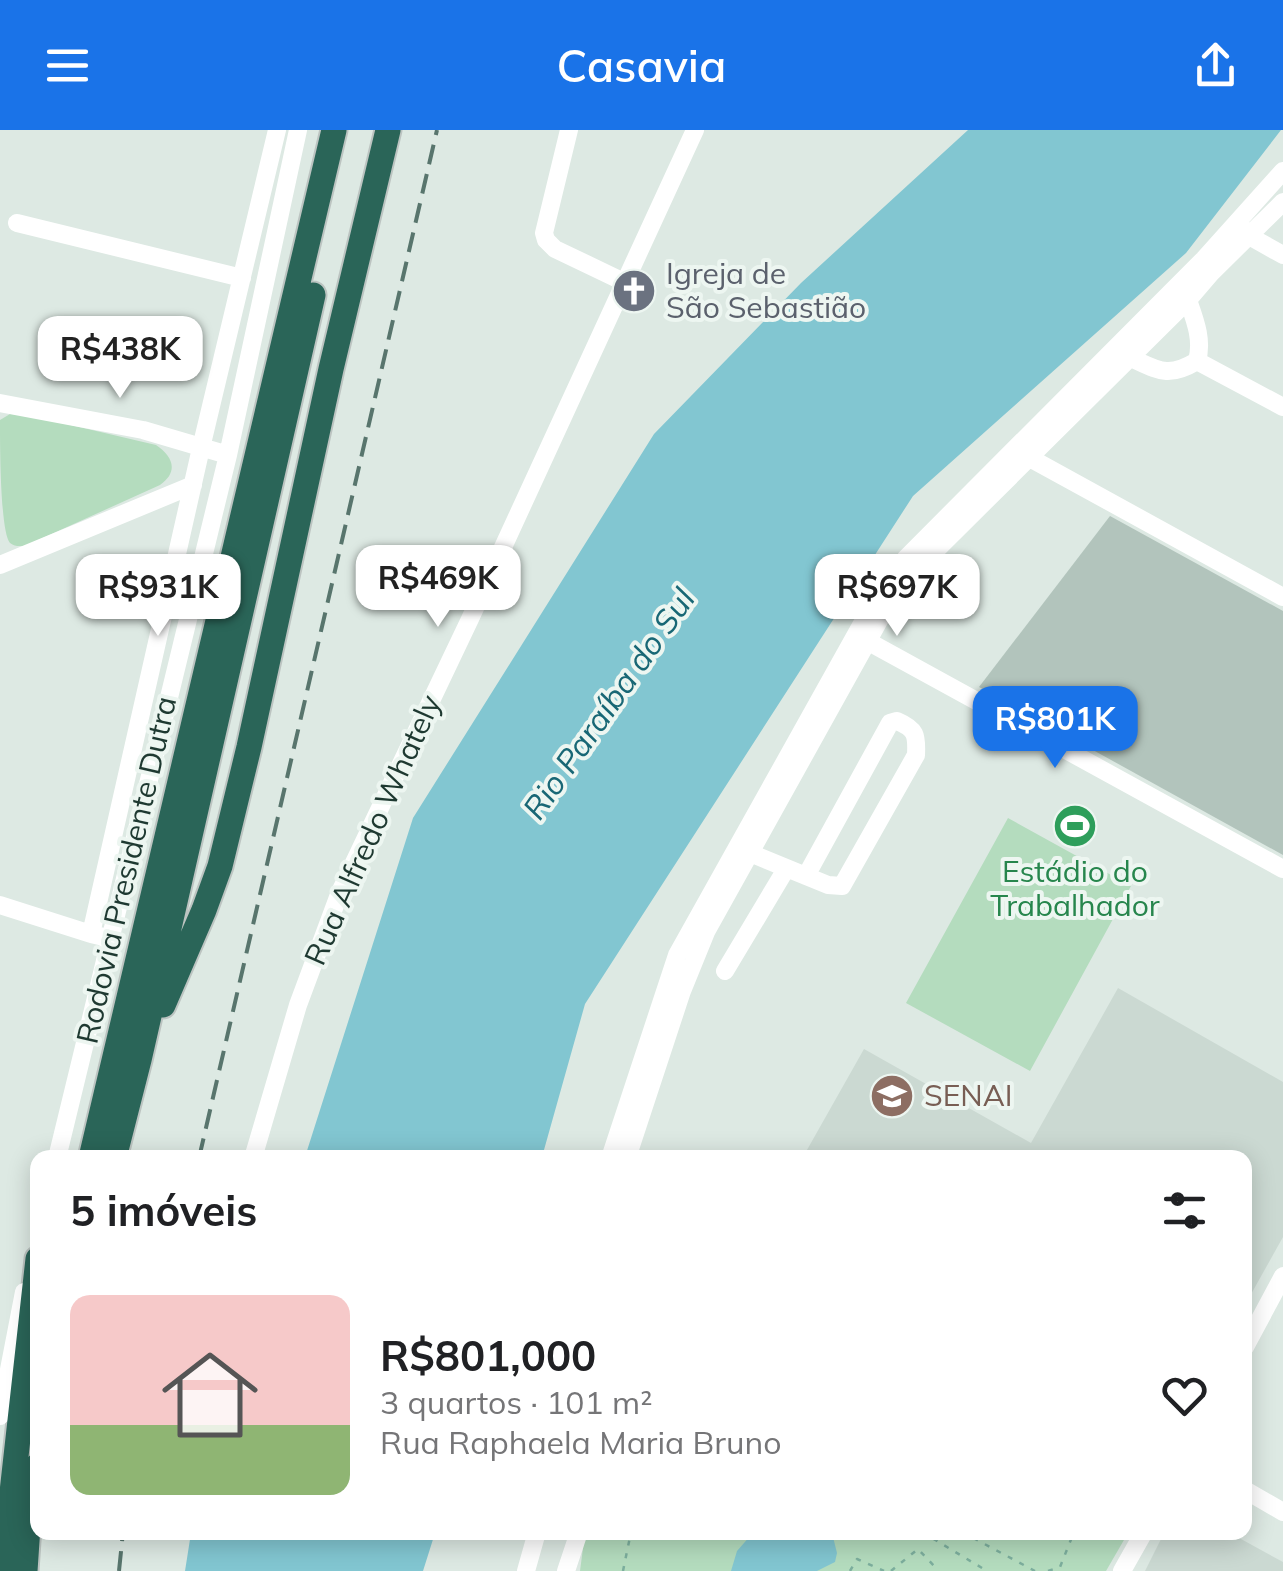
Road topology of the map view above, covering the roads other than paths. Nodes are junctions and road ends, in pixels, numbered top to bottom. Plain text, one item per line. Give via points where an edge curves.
1 (276, 130) edge
2 (298, 130) edge
3 (334, 130) edge
4 (352, 130) edge
5 (568, 130) edge
6 (695, 130) edge
7 (388, 136) edge
8 (1283, 171) edge
9 (1283, 202) edge
10 (17, 223) dead end
11 (1243, 229) junction
12 (1283, 255) edge
13 (242, 278) junction
14 (316, 284) junction
15 (626, 284) junction
16 (1188, 300) junction
17 (1129, 357) junction
18 (1197, 361) junction
19 (331, 369) junction
20 (0, 403) edge
21 (1283, 407) edge
22 (201, 448) junction
23 (228, 455) junction
24 (1028, 457) junction
25 (192, 485) junction
26 (187, 508) junction
27 (213, 513) junction
28 (0, 565) edge
29 (1283, 597) edge
30 (863, 637) junction
31 (750, 853) junction
32 (786, 869) junction
33 (1283, 869) edge
34 (806, 876) junction
35 (0, 904) edge
36 (100, 936) junction
37 (725, 971) dead end
38 (139, 1060) junction
39 (58, 1150) edge
40 (94, 1150) edge
41 (116, 1150) edge
42 (255, 1150) edge
43 (626, 1150) edge
44 (626, 1150) edge
45 (30, 1268) edge
46 (1283, 1276) edge
47 (30, 1331) edge
48 (1252, 1334) edge
49 (30, 1403) edge
50 (0, 1416) edge
51 (1252, 1494) edge
52 (30, 1506) edge
53 (1283, 1512) edge
54 (8, 1528) junction
55 (535, 1540) edge
56 (576, 1540) edge
57 (1139, 1540) edge
58 (5, 1571) edge
59 (25, 1571) edge
60 (526, 1571) edge
61 (566, 1571) edge
62 (1122, 1571) edge

1 - 13 street
2 - 23 street
3 - 40 highway, Rodovia Presidente Dutra
4 - 14 highway, Rodovia Presidente Dutra
5 - 15 street via 546,240
6 - 15 street, Rua Alfredo Whately
7 - 19 highway
8 - 11 street
9 - 11 street
10 - 13 street
11 - 12 street
11 - 16 street
11 - 30 street via 1204,259 906,558 873,604
13 - 22 street
14 - 19 highway
14 - 38 highway, Rodovia Presidente Dutra
15 - 42 street, Rua Alfredo Whately via 340,892
16 - 17 street
16 - 18 street via 1200,337
17 - 18 street via 1160,371
17 - 24 street
18 - 21 street
19 - 38 highway via 220,866
20 - 22 street
22 - 23 street
22 - 25 street
23 - 27 street
24 - 29 street
24 - 30 street via 925,561
25 - 26 street
25 - 28 street
26 - 27 street
26 - 36 street
27 - 36 street
30 - 31 street
30 - 33 street
30 - 43 street via 677,955
31 - 32 street
31 - 44 street via 706,932
32 - 34 street
32 - 37 street
34 - 34 street via 890,723 910,726 916,755 842,886
35 - 36 street
36 - 39 street
38 - 41 highway, Rodovia Presidente Dutra
45 - 50 street
46 - 48 street
47 - 54 highway
49 - 54 highway
51 - 53 street
52 - 59 highway
54 - 58 highway
55 - 60 street
56 - 61 street
57 - 62 street

